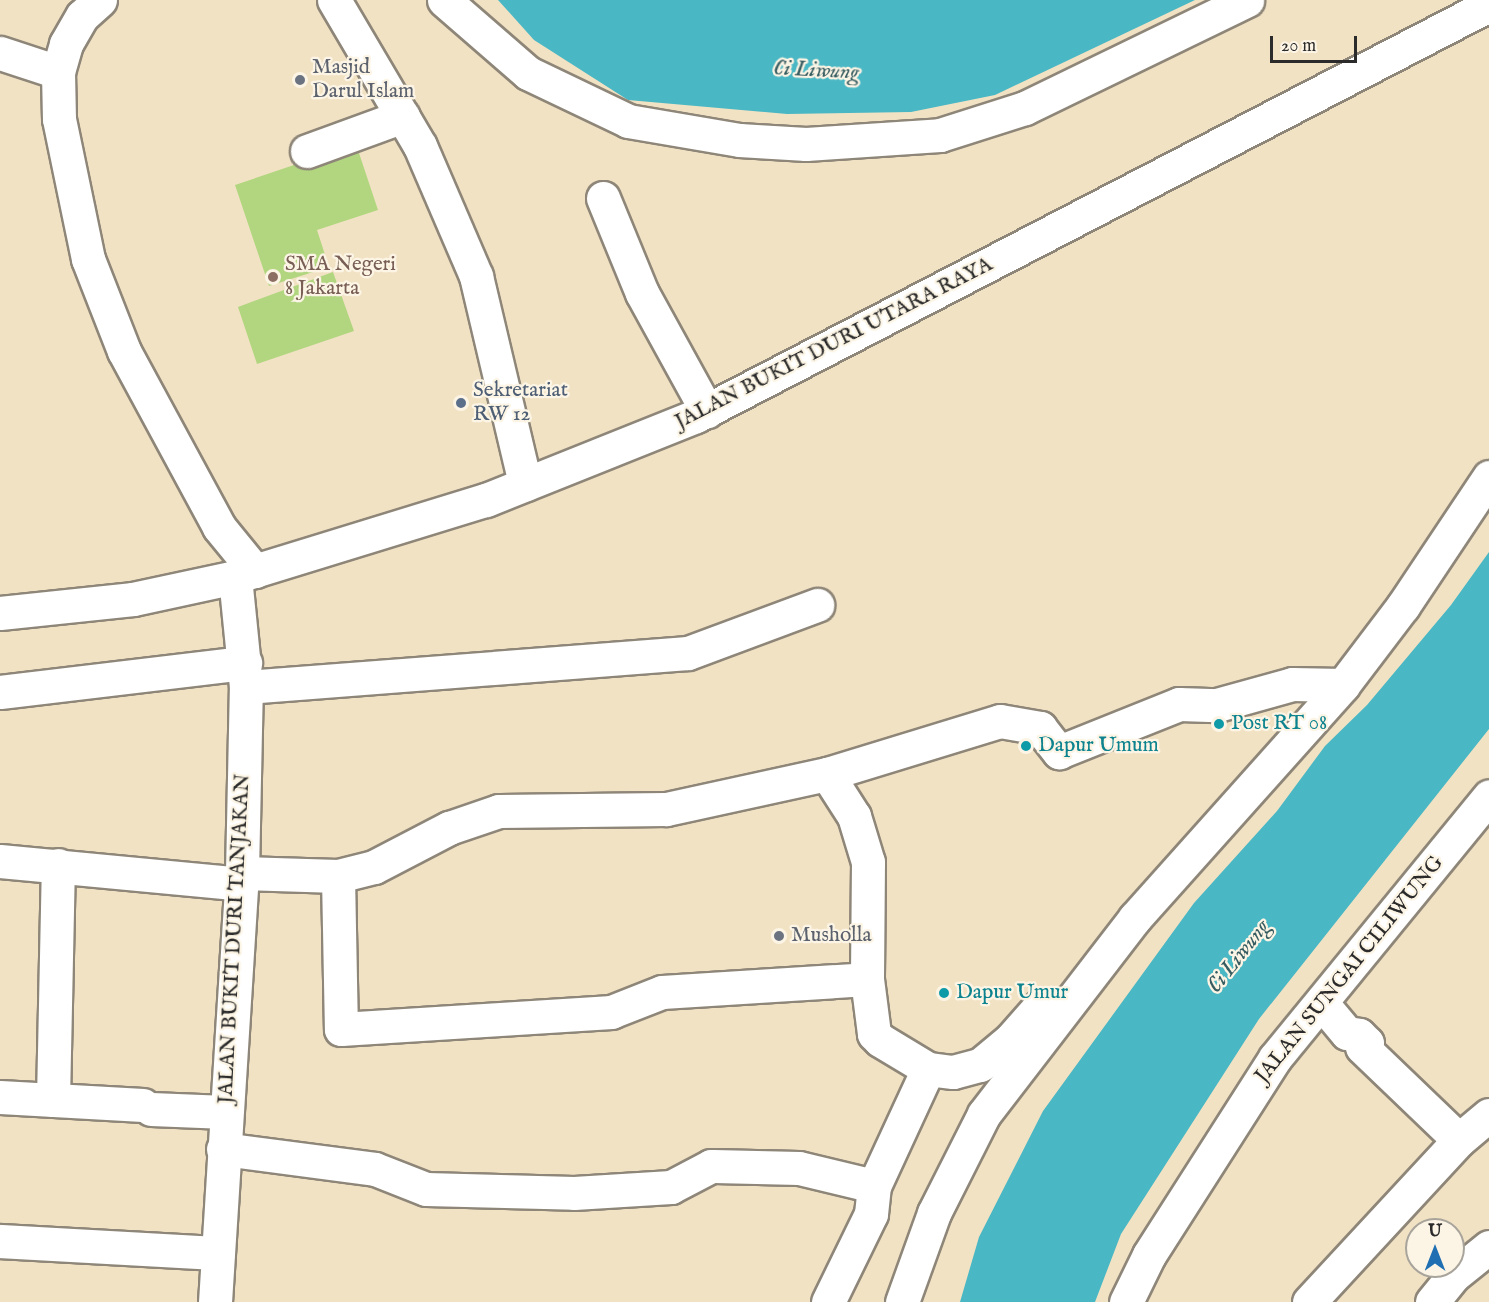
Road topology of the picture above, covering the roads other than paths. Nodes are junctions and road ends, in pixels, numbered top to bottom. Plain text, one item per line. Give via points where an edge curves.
1 (100, 0) edge
2 (334, 0) edge
3 (444, 0) edge
4 (1247, 0) edge
5 (1489, 5) edge
6 (0, 53) edge
7 (58, 72) junction
8 (403, 116) junction
9 (307, 151) dead end
10 (603, 198) dead end
11 (707, 411) junction
12 (1489, 477) edge
13 (525, 484) junction
14 (245, 574) junction
15 (818, 605) dead end
16 (0, 613) edge
17 (246, 675) junction
18 (1343, 685) junction
19 (0, 692) edge
20 (827, 774) junction
21 (1489, 797) edge
22 (0, 861) edge
23 (58, 865) junction
24 (338, 876) junction
25 (242, 878) junction
26 (867, 979) junction
27 (1063, 992) dead end
28 (1325, 1006) dead end
29 (928, 1069) junction
30 (0, 1097) edge
31 (53, 1100) junction
32 (226, 1112) junction
33 (1489, 1115) edge
34 (1459, 1140) junction
35 (223, 1149) junction
36 (874, 1186) junction
37 (0, 1241) edge
38 (1489, 1247) edge
39 (218, 1253) junction
40 (215, 1302) edge
41 (828, 1302) edge
42 (903, 1302) edge
43 (1126, 1302) edge
44 (1309, 1302) edge
45 (1432, 1302) edge

1 - 7 street via 66,44
2 - 8 street
3 - 4 street via 528,73 628,121 739,140 806,144 940,135 1025,108
5 - 11 street, JALAN BUKIT DURI UTARA RAYA
6 - 7 street
7 - 14 street via 59,119 88,259 124,351 152,378 219,527
8 - 9 street
8 - 13 street via 420,146 476,276
10 - 11 street via 642,293
11 - 13 street, JALAN BUKIT DURI UTARA RAYA
12 - 18 street via 1436,559
13 - 14 street, JALAN BUKIT DURI UTARA RAYA via 486,500
14 - 16 street, JALAN BUKIT DURI UTARA RAYA via 133,598
14 - 17 street, JALAN BUKIT DURI TANJAKAN
15 - 17 street via 688,653
17 - 19 street
17 - 25 street, JALAN BUKIT DURI TANJAKAN
18 - 20 street via 1292,684 1217,705 1179,704 1059,752 1040,728 1000,721
18 - 42 street via 1135,918 984,1113 934,1213
20 - 24 street via 666,809 499,810 449,828 374,867
20 - 26 street via 854,816 868,862
21 - 43 street, JALAN SUNGAI CILIWUNG via 1275,1058 1149,1255
22 - 23 street
23 - 25 street
23 - 31 street
24 - 25 street
24 - 26 street via 341,1029 611,1012 662,992
25 - 32 street, JALAN BUKIT DURI TANJAKAN
26 - 29 street via 874,1034 889,1048
27 - 29 street via 1036,1008 1011,1039 980,1065 953,1072
28 - 34 street via 1347,1033 1359,1035 1366,1043 1362,1047
29 - 36 street
30 - 31 street
31 - 32 street
32 - 35 street, JALAN BUKIT DURI TANJAKAN
33 - 34 street
34 - 44 street
35 - 36 street via 375,1169 426,1189 574,1192 671,1187 711,1166 799,1168
35 - 39 street, JALAN BUKIT DURI TANJAKAN
36 - 41 street via 872,1214
37 - 39 street
38 - 45 street via 1453,1276
39 - 40 street, JALAN BUKIT DURI TANJAKAN

